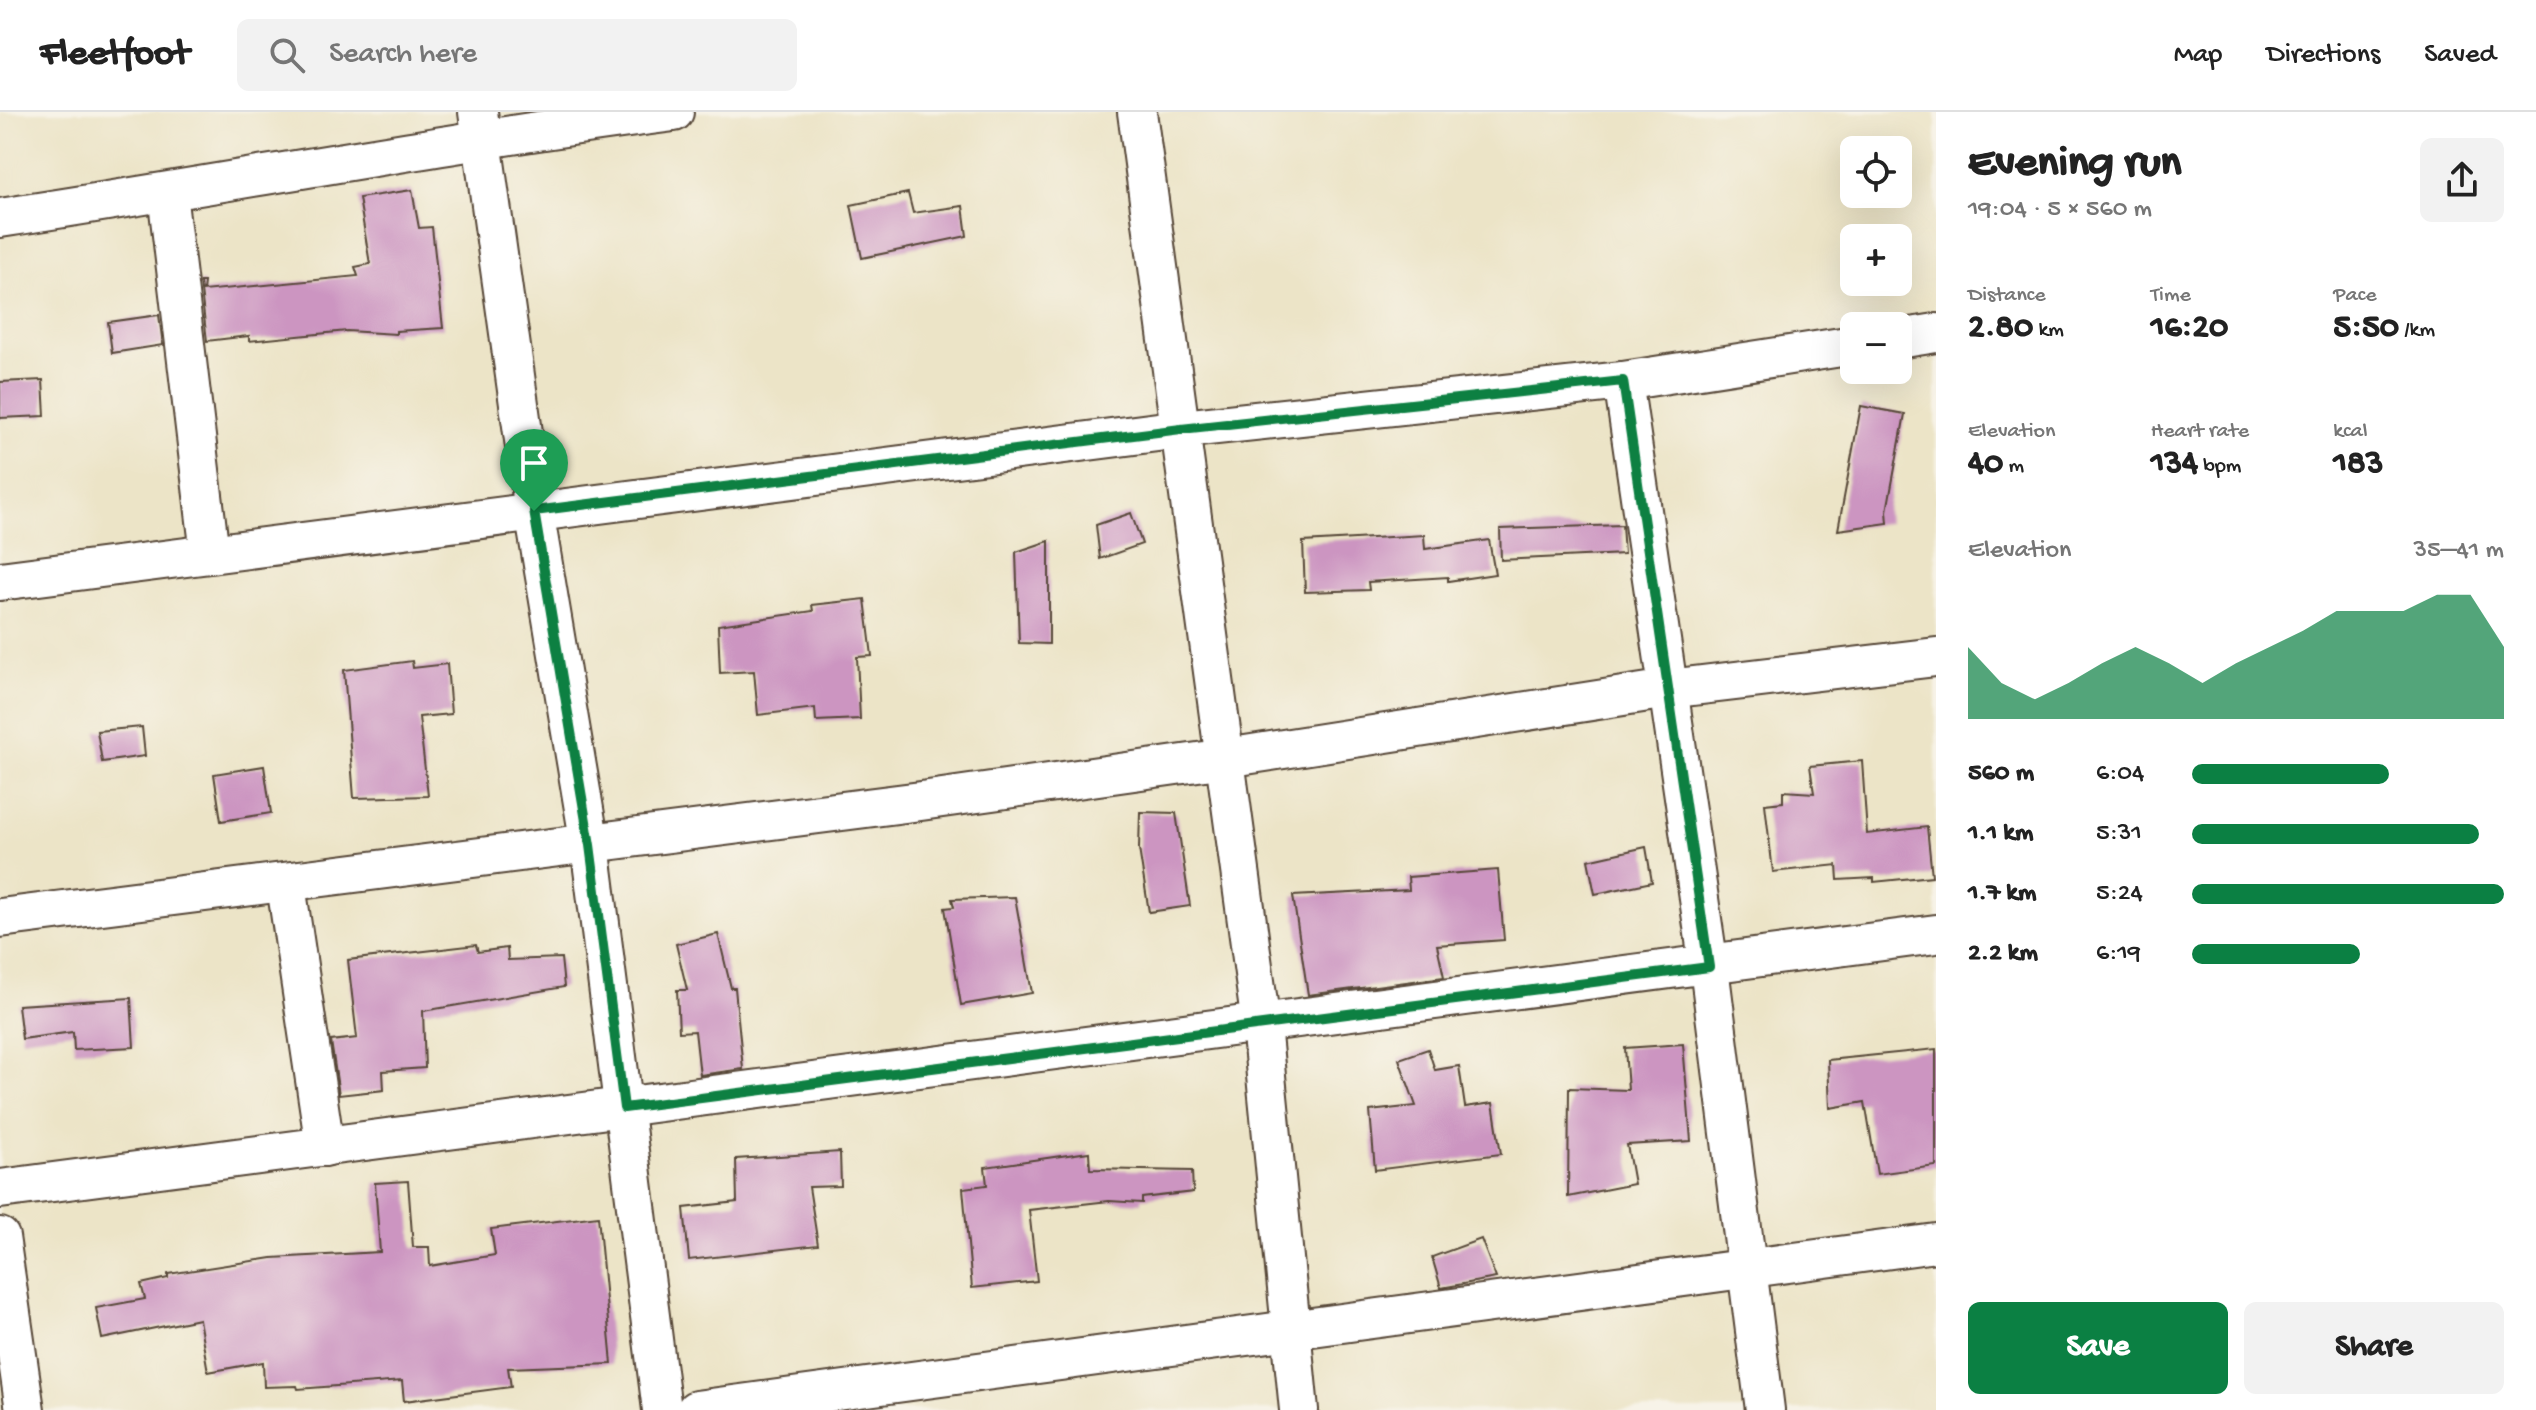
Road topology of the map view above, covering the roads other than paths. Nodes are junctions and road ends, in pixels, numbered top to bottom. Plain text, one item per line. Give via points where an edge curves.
1 (674, 112) edge
2 (1137, 112) edge
3 (479, 125) edge
4 (167, 193) junction
5 (0, 218) edge
6 (1936, 333) edge
7 (1912, 337) edge
8 (1840, 347) edge
9 (1623, 381) junction
10 (1181, 429) junction
11 (534, 511) junction
12 (210, 554) junction
13 (0, 581) edge
14 (1936, 657) edge
15 (1668, 689) junction
16 (1226, 758) junction
17 (590, 845) junction
18 (286, 885) junction
19 (0, 918) edge
20 (1936, 934) edge
21 (1709, 967) junction
22 (1261, 1025) junction
23 (624, 1108) junction
24 (325, 1147) junction
25 (0, 1189) edge
26 (0, 1237) edge
27 (1936, 1243) edge
28 (1746, 1270) junction
29 (1290, 1331) junction
30 (25, 1410) edge
31 (662, 1410) edge
32 (696, 1410) edge
33 (1299, 1410) edge
34 (1765, 1410) edge

1 - 3 street
2 - 10 street
3 - 4 street
3 - 11 street
4 - 5 street
4 - 12 street
6 - 7 street
8 - 9 street
9 - 10 street
9 - 15 street
10 - 11 street
10 - 16 street
11 - 12 street
11 - 17 street
12 - 13 street
14 - 15 street
15 - 16 street
15 - 21 street
16 - 17 street
16 - 22 street
17 - 18 street
17 - 23 street
18 - 19 street
18 - 24 street
20 - 21 street
21 - 22 street
21 - 28 street
22 - 23 street
22 - 29 street
23 - 24 street
23 - 31 street
24 - 25 street
26 - 30 street
27 - 28 street
28 - 29 street
28 - 34 street
29 - 32 street
29 - 33 street

